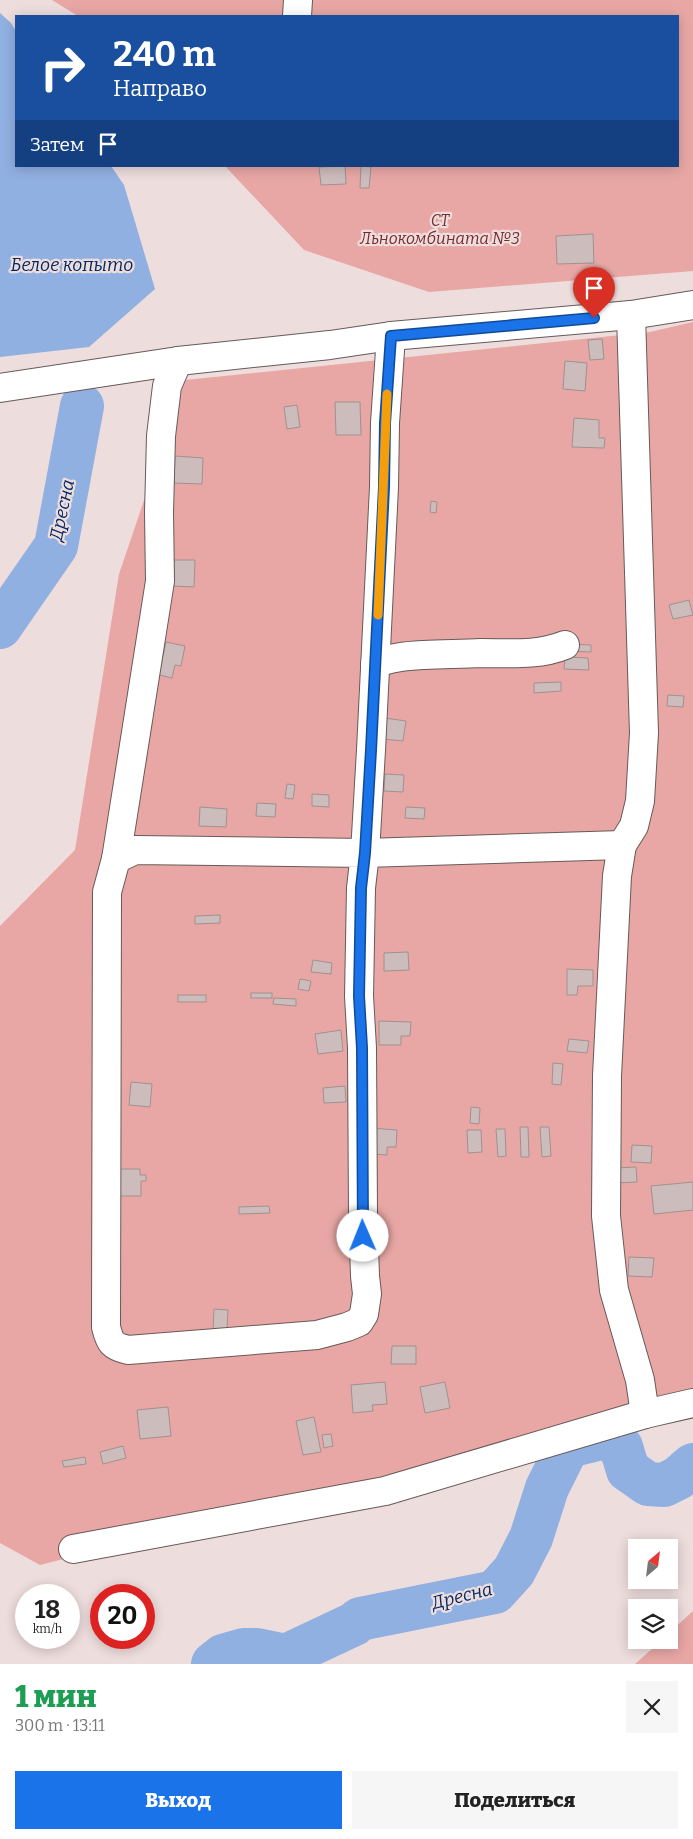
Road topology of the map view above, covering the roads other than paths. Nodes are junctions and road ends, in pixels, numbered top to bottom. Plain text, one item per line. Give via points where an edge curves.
1 (298, 0) edge
2 (298, 15) edge
3 (693, 305) edge
4 (631, 315) junction
5 (391, 336) junction
6 (178, 360) junction
7 (0, 388) edge
8 (564, 645) dead end
9 (375, 664) junction
10 (622, 845) junction
11 (365, 853) junction
12 (116, 859) junction
13 (693, 1404) edge
14 (645, 1414) junction
15 (73, 1549) dead end

1 - 2 street
3 - 4 street
4 - 5 street
4 - 10 street via 644,733 640,801 634,826
5 - 6 street
5 - 9 street
6 - 7 street
6 - 12 street via 167,386 161,436 160,580
8 - 9 street via 530,653 410,656
9 - 11 street
10 - 11 street
10 - 14 street via 607,1076 606,1216 614,1290 640,1380
11 - 12 street via 135,850
11 - 12 street via 361,888 359,996 367,1294 364,1314 353,1325 317,1335 128,1350 115,1346 106,1327 108,892
13 - 14 street
14 - 15 street via 385,1491

